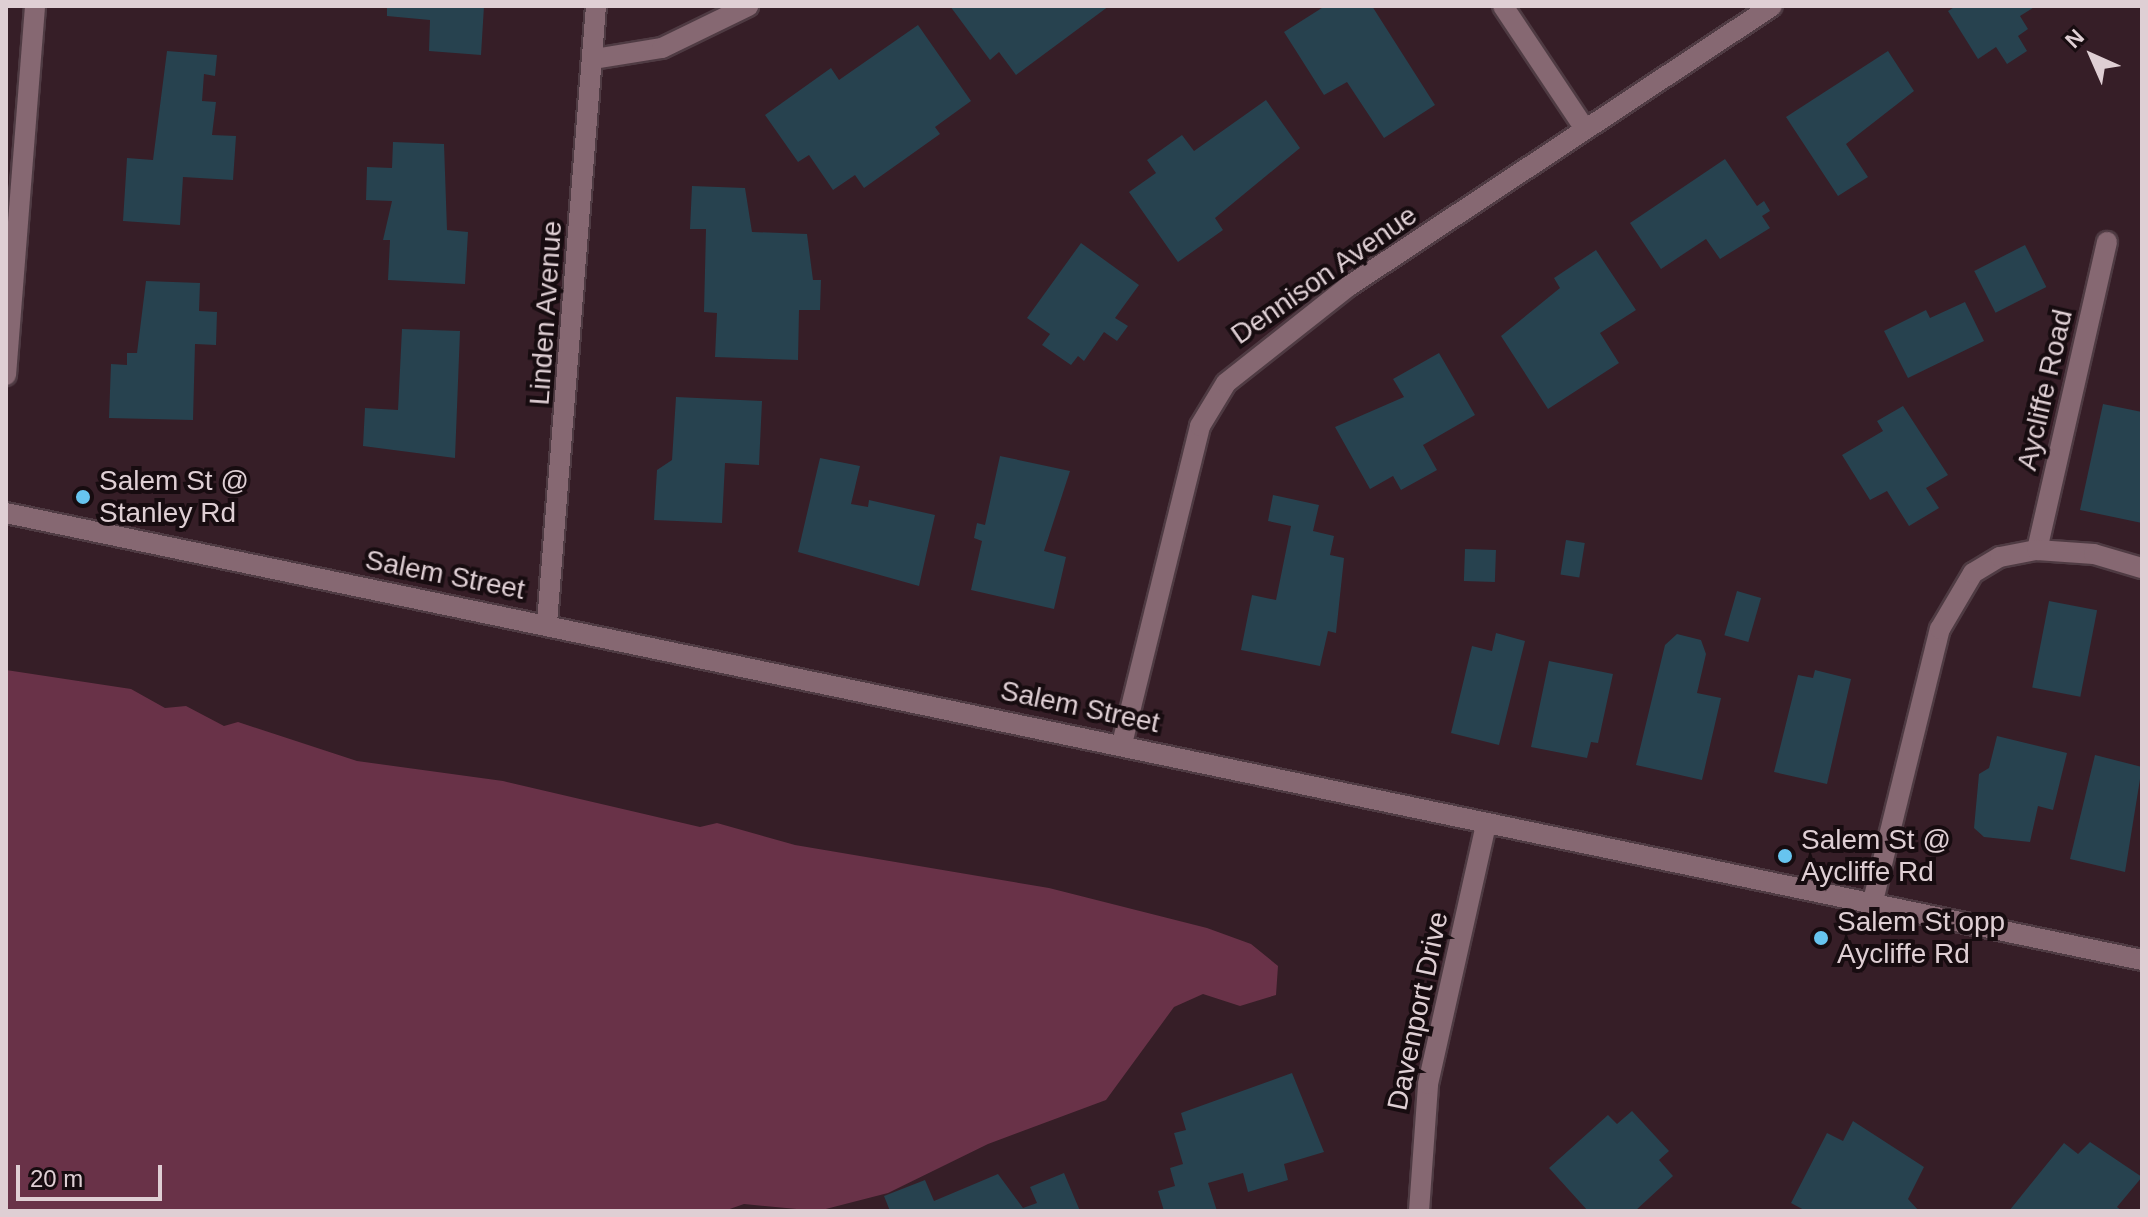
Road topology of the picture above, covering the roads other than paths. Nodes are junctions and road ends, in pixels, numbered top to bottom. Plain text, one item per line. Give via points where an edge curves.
1 (35, 6) edge
2 (596, 6) edge
3 (748, 6) edge
4 (1503, 6) edge
5 (1772, 6) edge
6 (594, 59) junction
7 (1585, 129) junction
8 (2107, 242) dead end
9 (6, 375) edge
10 (6, 513) edge
11 (2037, 550) junction
12 (2142, 568) edge
13 (547, 623) junction
14 (1122, 744) junction
15 (1486, 824) junction
16 (1873, 901) junction
17 (2142, 960) edge
18 (1419, 1211) edge

1 - 9 street
2 - 6 street, Linden Avenue
3 - 6 street via 662,48
4 - 7 street
5 - 7 street, Dennison Avenue
6 - 13 street, Linden Avenue
7 - 14 street, Dennison Avenue via 1303,318 1226,383 1200,426
8 - 11 street, Aycliffe Road
10 - 13 street, Salem Street
11 - 12 street via 2094,554
11 - 16 street via 2000,557 1973,573 1953,596
13 - 14 street, Salem Street
14 - 15 street, Salem Street
15 - 16 street, Salem Street
15 - 18 street, Davenport Drive via 1428,1084
16 - 17 street, Salem Street

